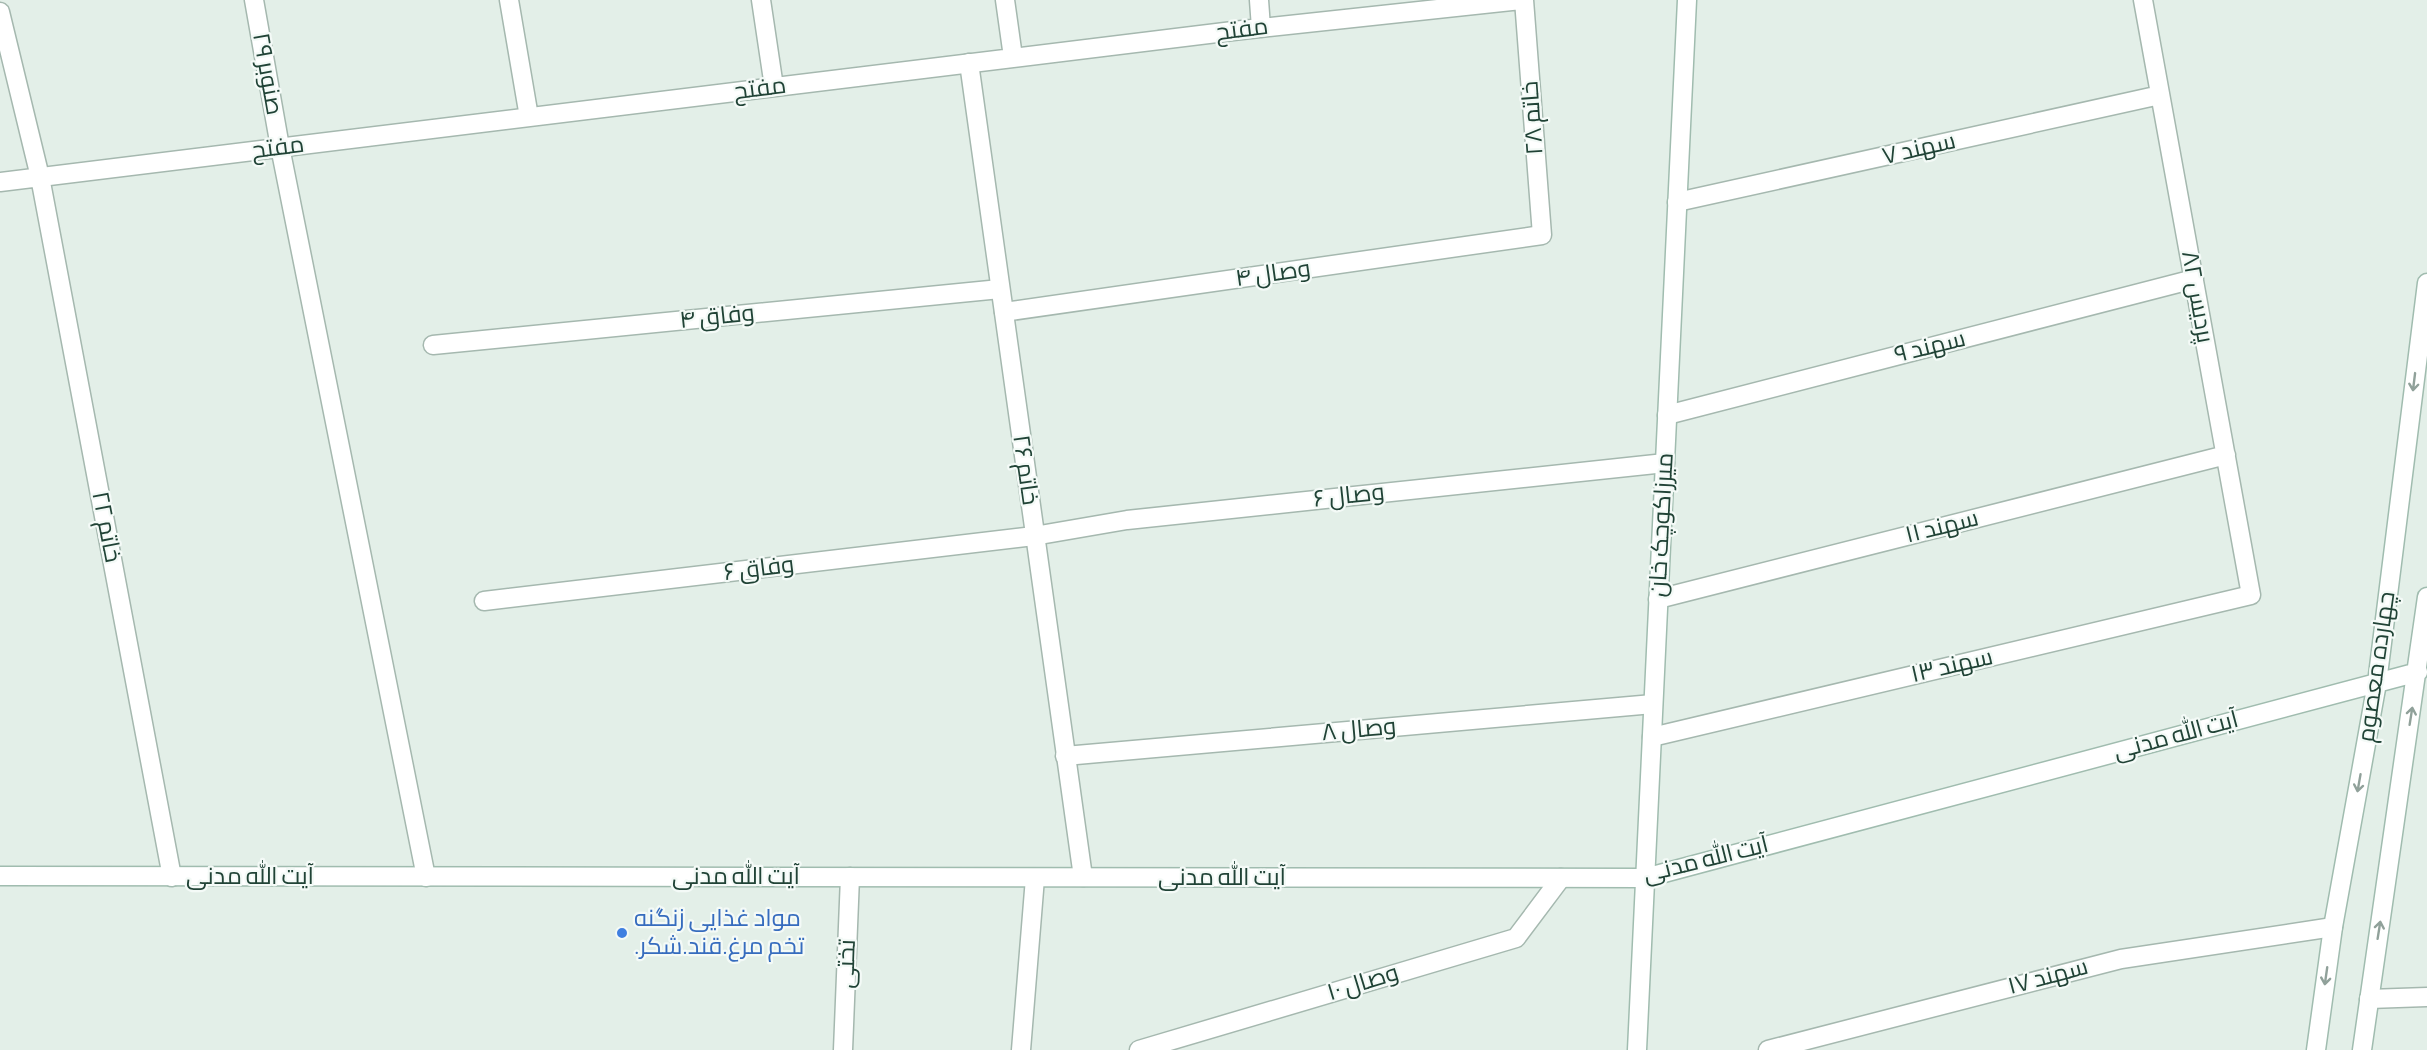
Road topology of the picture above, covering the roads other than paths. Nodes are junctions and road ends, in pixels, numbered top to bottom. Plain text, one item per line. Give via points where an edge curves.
1 (254, 0) edge
2 (509, 0) edge
3 (761, 0) edge
4 (1005, 0) edge
5 (1259, 0) edge
6 (1522, 0) edge
7 (1687, 0) edge
8 (2143, 0) edge
9 (0, 12) edge
10 (1261, 28) junction
11 (1013, 57) junction
12 (969, 63) junction
13 (774, 87) junction
14 (2160, 95) junction
15 (529, 117) junction
16 (280, 147) junction
17 (40, 177) junction
18 (0, 182) edge
19 (1677, 202) junction
20 (1542, 235) joint
21 (2194, 279) junction
22 (2427, 283) edge
23 (1000, 289) junction
24 (1004, 312) junction
25 (433, 345) dead end
26 (1667, 415) junction
27 (2226, 455) junction
28 (1665, 463) junction
29 (1034, 536) junction
30 (2251, 595) joint
31 (2427, 597) edge
32 (1658, 599) junction
33 (484, 602) dead end
34 (2418, 672) junction
35 (2377, 683) junction
36 (1653, 705) junction
37 (1652, 737) junction
38 (1065, 756) junction
39 (0, 876) edge
40 (172, 877) junction
41 (426, 877) junction
42 (850, 877) junction
43 (1083, 877) junction
44 (1035, 878) junction
45 (1561, 878) junction
46 (1645, 878) junction
47 (2333, 927) junction
48 (2427, 997) edge
49 (2369, 999) junction
50 (843, 1050) edge
51 (1021, 1050) edge
52 (1139, 1050) edge
53 (1637, 1050) edge
54 (1768, 1050) edge
55 (2316, 1050) edge
56 (2362, 1050) edge

1 - 16 street, صنوبر ۲۹
2 - 15 street
3 - 13 street
4 - 11 street
5 - 10 street
6 - 10 street, مفتح
6 - 20 street, خاتم ۲۸
7 - 19 street, میرزاکوچک خان
8 - 14 street, پردیس ۸۲
9 - 17 street, خاتم ۲۲
10 - 11 street, مفتح
11 - 12 street, مفتح
12 - 13 street, مفتح
12 - 23 street, خاتم ۲۶
13 - 15 street, مفتح
14 - 19 street, سهند ۷
14 - 21 street, پردیس ۸۲
15 - 16 street, مفتح
16 - 17 street, مفتح
16 - 41 street, صنوبر ۲۹
17 - 18 street, مفتح
17 - 40 street, خاتم ۲۲
19 - 26 street, میرزاکوچک خان
20 - 24 street, وصال ۴
21 - 26 street, سهند ۹
21 - 27 street, پردیس ۸۲
22 -> 35 street, چهارده معصوم
23 - 24 street, خاتم ۲۶
23 - 25 street, وفاق ۴
24 - 29 street, خاتم ۲۶
26 - 28 street, میرزاکوچک خان
27 - 30 street, پردیس ۸۲
27 - 32 street, سهند ۱۱
28 - 29 street, وصال ۶ via 1127,520
28 - 32 street, میرزاکوچک خان
29 - 33 street, وفاق ۶
29 - 38 street, خاتم ۲۶
30 - 37 street, سهند ۱۳
31 - 34 street, چهارده معصوم
32 - 36 street, میرزاکوچک خان
34 - 35 street, آیت الله مدنی
49 -> 34 street, چهارده معصوم
35 - 46 street, آیت الله مدنی
35 -> 47 street, چهارده معصوم
36 - 37 street, میرزاکوچک خان
36 - 38 street, وصال ۸
37 - 46 street, میرزاکوچک خان
38 - 43 street, خاتم ۲۶
39 - 40 street, آیت الله مدنی
40 - 41 street, آیت الله مدنی
41 - 42 street, آیت الله مدنی
42 - 44 street, آیت الله مدنی
42 - 50 street, تختی
43 - 44 street, آیت الله مدنی
43 - 45 street, آیت الله مدنی
44 - 51 street
45 - 46 street, آیت الله مدنی
45 - 52 street, وصال ۱۰ via 1516,938
46 - 53 street, میرزاکوچک خان
47 - 54 street, سهند ۱۷ via 2121,958
47 -> 55 street, چهارده معصوم
48 - 49 street
49 - 56 street, چهارده معصوم

